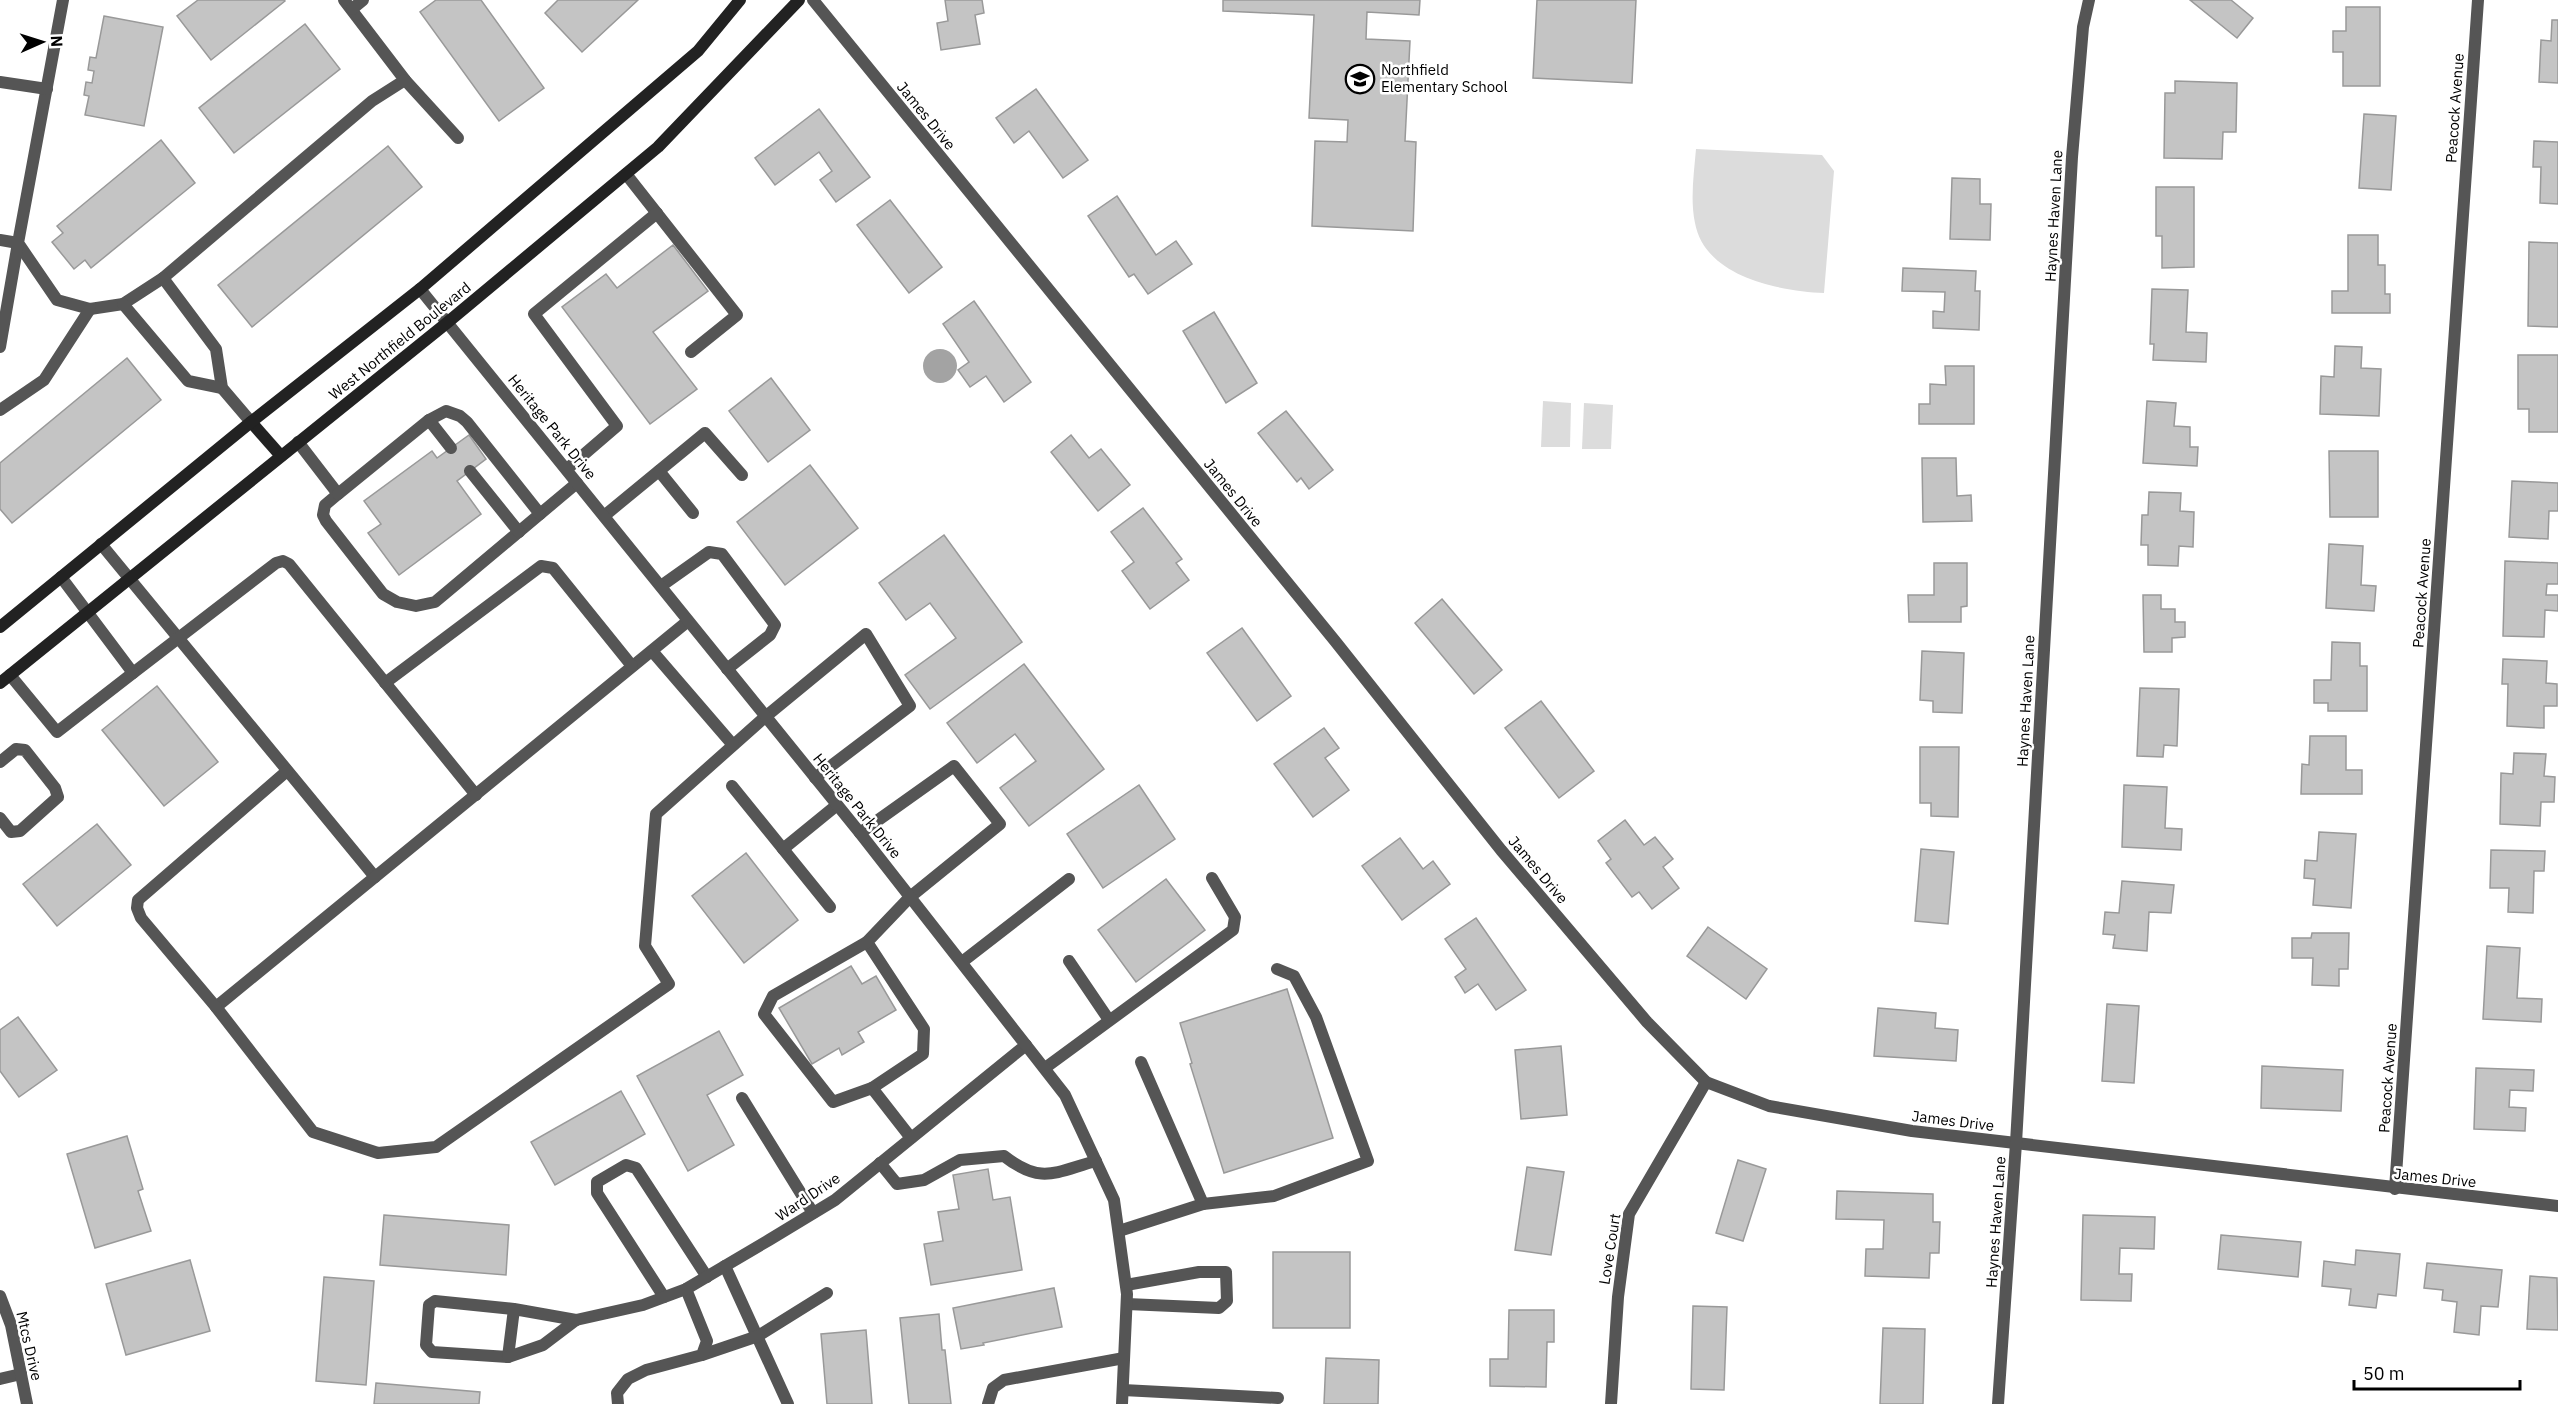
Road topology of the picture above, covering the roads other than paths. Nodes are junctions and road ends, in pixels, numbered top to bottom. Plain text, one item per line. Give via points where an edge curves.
1 (63, 0) edge
2 (363, 0) edge
3 (740, 0) edge
4 (799, 0) edge
5 (813, 0) edge
6 (2089, 0) edge
7 (2478, 0) edge
8 (348, 4) edge
9 (405, 80) junction
10 (0, 82) edge
11 (47, 89) junction
12 (458, 138) dead end
13 (626, 174) junction
14 (657, 213) junction
15 (0, 240) edge
16 (18, 243) junction
17 (163, 278) junction
18 (420, 289) junction
19 (123, 304) junction
20 (90, 309) junction
21 (448, 322) junction
22 (0, 346) edge
23 (691, 352) dead end
24 (222, 388) junction
25 (0, 410) edge
26 (429, 420) junction
27 (251, 422) junction
28 (298, 442) junction
29 (451, 448) dead end
30 (281, 456) junction
31 (567, 470) junction
32 (470, 471) dead end
33 (659, 471) junction
34 (742, 475) dead end
35 (577, 483) junction
36 (338, 494) junction
37 (693, 513) dead end
38 (540, 514) junction
39 (604, 516) junction
40 (519, 532) junction
41 (101, 544) junction
42 (62, 577) junction
43 (129, 578) junction
44 (661, 586) junction
45 (88, 612) junction
46 (688, 621) junction
47 (0, 627) edge
48 (179, 638) junction
49 (652, 651) junction
50 (632, 666) junction
51 (727, 669) junction
52 (133, 673) junction
53 (10, 675) junction
54 (385, 683) junction
55 (0, 684) edge
56 (765, 717) junction
57 (733, 746) junction
58 (0, 762) edge
59 (287, 771) junction
60 (815, 778) junction
61 (732, 786) dead end
62 (476, 795) junction
63 (837, 805) junction
64 (0, 818) edge
65 (860, 833) junction
66 (783, 849) junction
67 (375, 878) junction
68 (1212, 878) dead end
69 (1069, 879) dead end
70 (910, 897) junction
71 (830, 907) dead end
72 (867, 942) junction
73 (1069, 961) dead end
74 (962, 962) junction
75 (1276, 969) dead end
76 (216, 1007) junction
77 (1109, 1020) junction
78 (1026, 1045) junction
79 (1141, 1062) dead end
80 (1045, 1068) junction
81 (1706, 1082) junction
82 (872, 1088) junction
83 (742, 1098) dead end
84 (911, 1138) junction
85 (2016, 1143) junction
86 (1096, 1161) junction
87 (880, 1163) junction
88 (2395, 1188) junction
89 (1203, 1204) junction
90 (2558, 1206) edge
91 (813, 1213) junction
92 (1119, 1231) junction
93 (725, 1266) junction
94 (707, 1277) junction
95 (1126, 1285) junction
96 (686, 1289) junction
97 (827, 1293) dead end
98 (0, 1296) edge
99 (664, 1297) junction
100 (1127, 1304) junction
101 (514, 1309) junction
102 (576, 1320) junction
103 (758, 1336) junction
104 (702, 1355) junction
105 (508, 1358) junction
106 (1124, 1358) junction
107 (21, 1374) junction
108 (0, 1380) edge
109 (1123, 1390) junction
110 (1278, 1398) dead end
111 (27, 1404) edge
112 (618, 1404) edge
113 (788, 1404) edge
114 (988, 1404) edge
115 (1122, 1404) edge
116 (1611, 1404) edge
117 (1998, 1404) edge

1 - 11 street
2 - 8 street
3 - 18 main road, West Northfield Boulevard via 698,51
4 - 13 main road, West Northfield Boulevard via 658,147
5 - 81 street, James Drive via 1501,850 1647,1022
6 - 85 street, Haynes Haven Lane via 2083,27 2072,158
7 - 88 street, Peacock Avenue
8 - 9 street
9 - 12 street
9 - 17 street via 372,101
10 - 11 street
11 - 16 street
13 - 14 street
13 - 21 main road, West Northfield Boulevard
14 - 23 street via 737,315
14 - 31 street via 534,314 617,426
15 - 16 street
16 - 20 street via 57,300
16 - 22 street
17 - 19 street
17 - 24 street via 216,349
18 - 21 street, Heritage Park Drive
18 - 27 main road, West Northfield Boulevard
19 - 20 street
19 - 24 street via 188,381
20 - 25 street via 44,380
21 - 28 main road, West Northfield Boulevard
21 - 31 street, Heritage Park Drive
24 - 27 street
26 - 29 street
26 - 36 street
26 - 38 street via 446,411 460,416
27 - 30 main road
27 - 41 main road, West Northfield Boulevard
28 - 30 main road, West Northfield Boulevard
28 - 36 street
30 - 43 main road, West Northfield Boulevard
31 - 35 street, Heritage Park Drive
32 - 40 street
33 - 34 street via 705,434
33 - 37 street
33 - 39 street
35 - 38 street
35 - 39 street, Heritage Park Drive
36 - 40 street via 325,505 326,521 383,594 416,606 435,602
38 - 40 street
39 - 44 street, Heritage Park Drive
41 - 42 main road, West Northfield Boulevard
41 - 43 street
42 - 45 street
42 - 47 main road, West Northfield Boulevard
43 - 45 main road, West Northfield Boulevard
43 - 48 street
44 - 46 street, Heritage Park Drive
44 - 51 street via 709,552 722,554 775,626
45 - 52 street
45 - 53 main road, West Northfield Boulevard
46 - 49 street
46 - 51 street, Heritage Park Drive
48 - 52 street
48 - 54 street via 276,562 283,561
48 - 59 street
49 - 50 street
49 - 57 street
50 - 54 street via 553,568 541,566
50 - 62 street
51 - 56 street, Heritage Park Drive
52 - 53 street via 57,732
53 - 55 main road, West Northfield Boulevard
54 - 62 street
56 - 57 street
56 - 60 street, Heritage Park Drive
56 - 60 street via 866,634 910,706
57 - 76 street via 656,814 645,946 669,984 436,1147 378,1153 314,1132
58 - 64 street via 16,750 24,750 56,788 58,797 20,831 11,832
59 - 67 street
59 - 76 street via 138,900 141,918
60 - 63 street, Heritage Park Drive
61 - 66 street
62 - 67 street
63 - 65 street, Heritage Park Drive
63 - 66 street
65 - 70 street, Heritage Park Drive
65 - 70 street via 954,766 1000,824
66 - 71 street
67 - 76 street
68 - 77 street via 1235,917 1233,930
69 - 74 street
70 - 72 street
70 - 74 street, Heritage Park Drive
72 - 82 street via 924,1029 923,1054
72 - 82 street via 773,996 764,1014 833,1102
73 - 77 street
74 - 78 street, Heritage Park Drive
75 - 89 street via 1294,976 1316,1017 1368,1161 1274,1196
77 - 80 street
78 - 80 street, Heritage Park Drive
78 - 84 street, Ward Drive
79 - 89 street
80 - 86 street, Heritage Park Drive via 1065,1095
81 - 85 street, James Drive via 1769,1106 1809,1115
81 - 116 street, Love Court via 1629,1214 1618,1297
82 - 84 street
83 - 91 street
84 - 87 street, Ward Drive
85 - 88 street, James Drive
85 - 117 street, Haynes Haven Lane
86 - 87 street via 1042,1176 1020,1169 1004,1156 960,1160 924,1180 897,1184
86 - 92 street, Heritage Park Drive via 1114,1200
87 - 91 street, Ward Drive
88 - 90 street, James Drive
89 - 92 street
91 - 93 street, Ward Drive
92 - 95 street, Heritage Park Drive
93 - 94 street, Ward Drive
93 - 103 street
94 - 96 street, Ward Drive
94 - 99 street via 636,1168 626,1165 597,1182 597,1193
95 - 100 street, Heritage Park Drive
95 - 100 street via 1199,1272 1226,1272 1227,1301 1219,1308
96 - 99 street, Ward Drive
96 - 104 street via 707,1341
97 - 103 street
98 - 107 street, Mtcs Drive via 11,1325
99 - 102 street, Ward Drive
100 - 106 street, Heritage Park Drive
101 - 102 street
101 - 105 street
101 - 105 street via 435,1301 429,1305 426,1345 432,1352
102 - 105 street via 543,1345
103 - 104 street
103 - 113 street
104 - 112 street via 646,1370 628,1379 617,1393
106 - 109 street, Heritage Park Drive
106 - 114 street via 1004,1380 993,1388
107 - 108 street
107 - 111 street, Mtcs Drive
109 - 110 street
109 - 115 street, Heritage Park Drive

